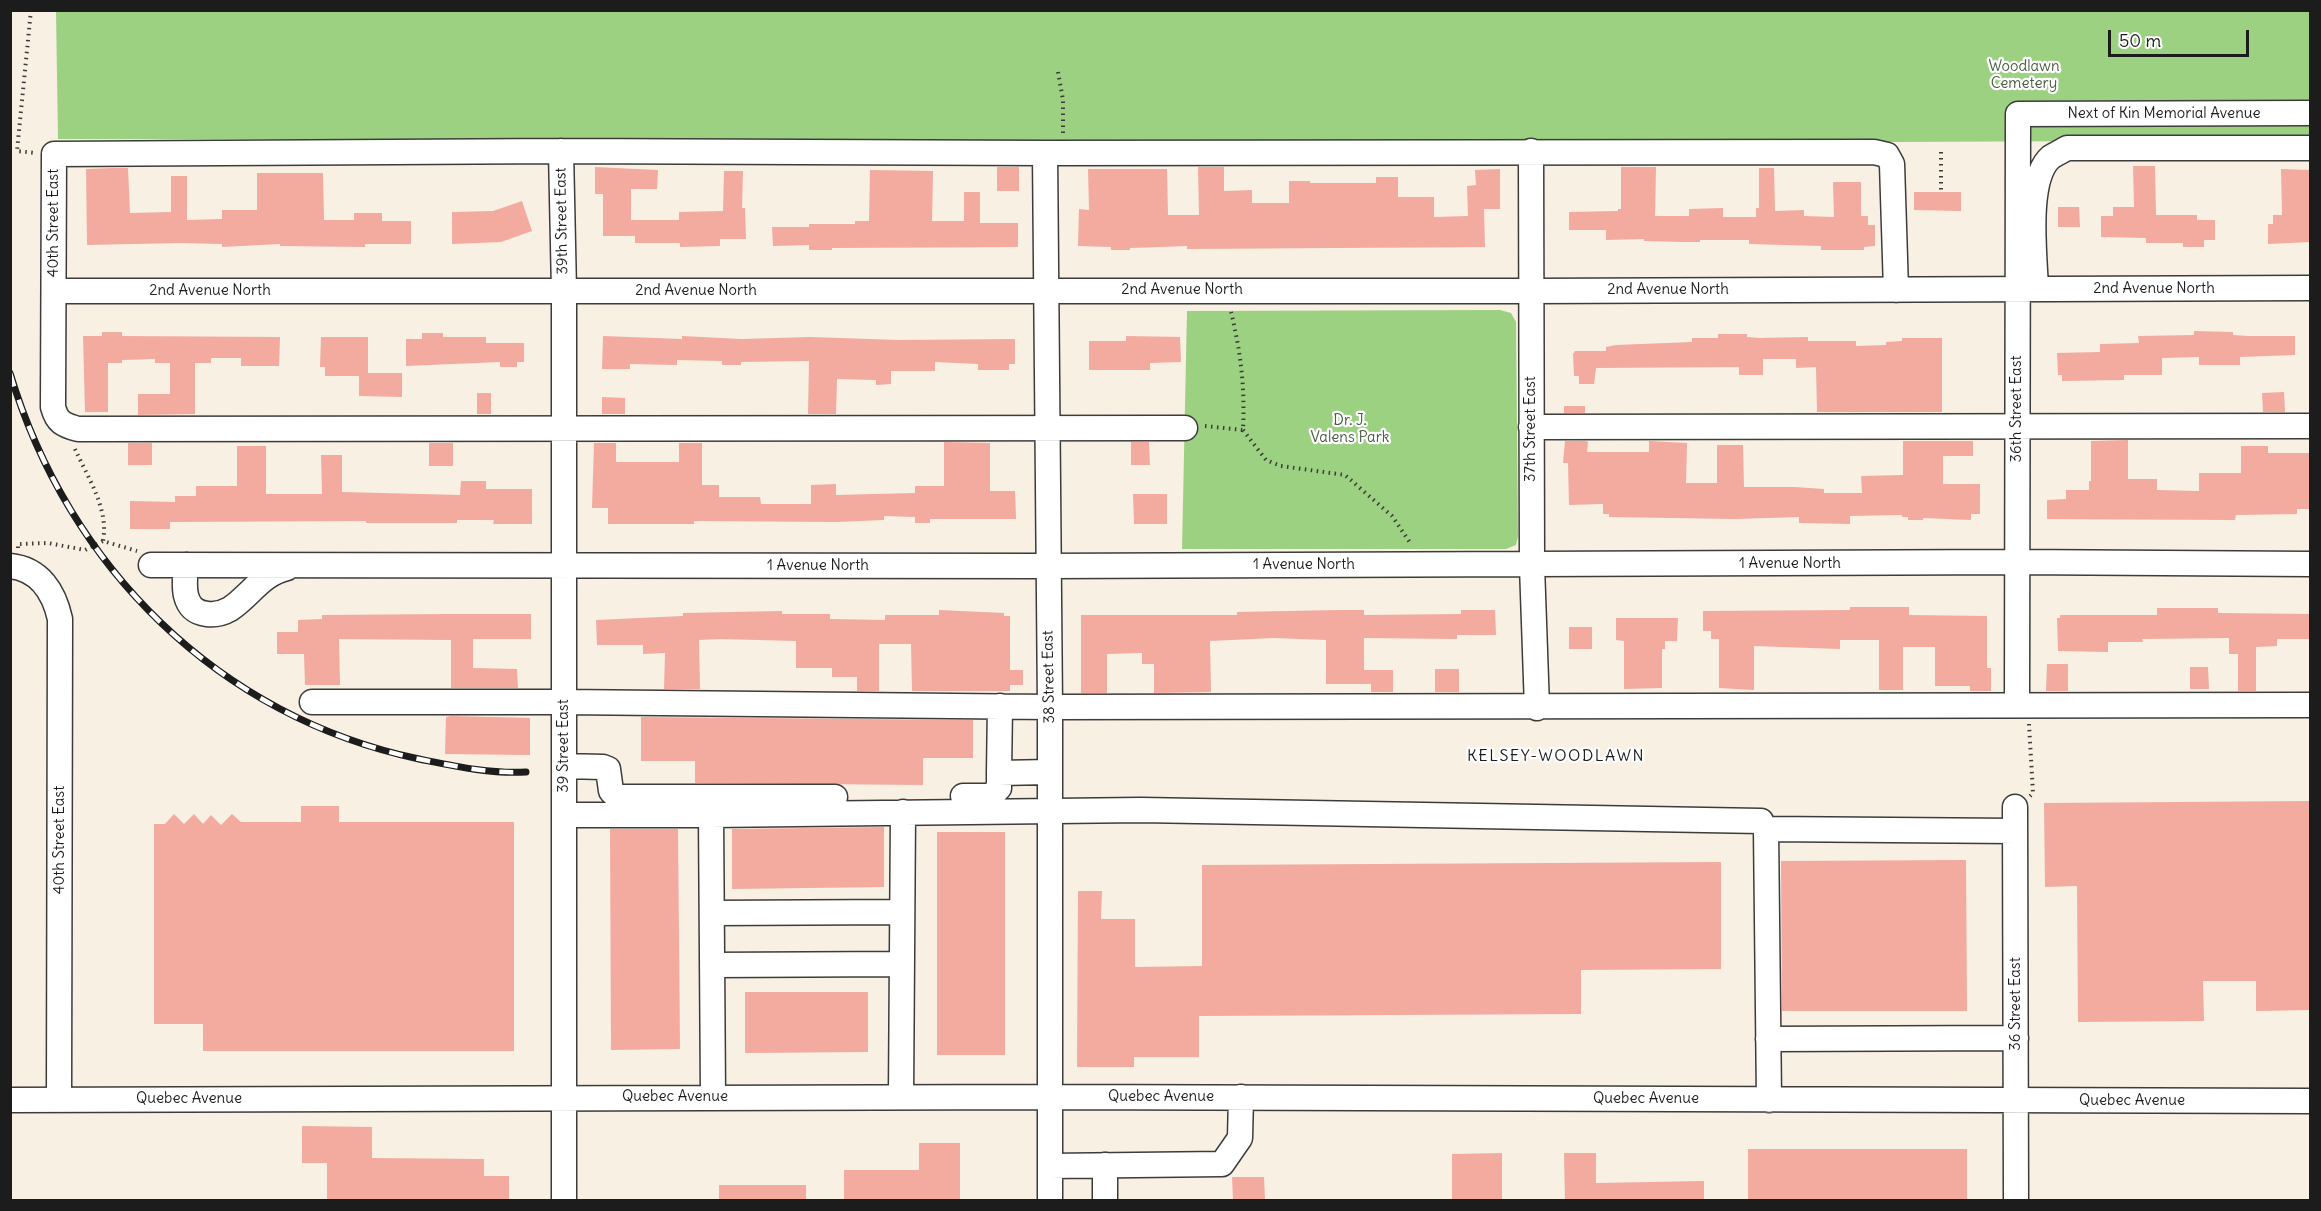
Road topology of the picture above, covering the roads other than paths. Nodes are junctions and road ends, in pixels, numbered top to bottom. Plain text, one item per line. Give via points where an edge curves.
1 (2310, 113) edge
2 (2018, 114) joint
3 (2310, 148) edge
4 (561, 151) junction
5 (1531, 151) junction
6 (1054, 153) junction
7 (2310, 288) edge
8 (2027, 289) junction
9 (1046, 290) junction
10 (1896, 290) junction
11 (54, 291) junction
12 (564, 291) junction
13 (1530, 291) junction
14 (2016, 426) junction
15 (2310, 426) edge
16 (1531, 427) junction
17 (1047, 428) junction
18 (1185, 428) road end
19 (564, 429) junction
20 (2016, 562) junction
21 (2310, 564) edge
22 (151, 565) road end
23 (186, 565) junction
24 (12, 566) edge
25 (298, 566) junction
26 (563, 566) junction
27 (1048, 566) junction
28 (1532, 566) junction
29 (312, 702) dead end
30 (564, 702) junction
31 (2017, 705) junction
32 (2310, 705) edge
33 (1000, 706) junction
34 (1050, 707) junction
35 (1537, 708) junction
36 (564, 766) junction
37 (1049, 772) junction
38 (999, 773) junction
39 (1049, 810) junction
40 (903, 812) junction
41 (564, 815) junction
42 (711, 815) junction
43 (1761, 821) dead end
44 (902, 912) junction
45 (712, 913) junction
46 (712, 964) junction
47 (902, 964) junction
48 (2016, 1038) junction
49 (1768, 1039) junction
50 (713, 1097) junction
51 (901, 1097) junction
52 (1050, 1097) junction
53 (1241, 1097) junction
54 (564, 1098) junction
55 (10, 1100) edge
56 (59, 1100) junction
57 (1769, 1100) junction
58 (2016, 1101) junction
59 (2310, 1101) edge
60 (1106, 1165) junction
61 (1050, 1166) junction
62 (564, 1200) edge
63 (1050, 1200) edge
64 (1105, 1200) edge
65 (2016, 1200) edge

1 - 2 street, Next of Kin Memorial Avenue
2 - 8 street, 36th Street East
3 - 8 street via 2067,148 2050,158 2036,182
4 - 6 street
4 - 11 street, 40th Street East via 54,154
4 - 12 street, 39th Street East
5 - 6 street
5 - 10 street via 1887,155 1892,164
5 - 13 street, 37th Street East
6 - 9 street, 38 Street East
7 - 8 street, 2nd Avenue North
8 - 10 street, 2nd Avenue North
8 - 14 street, 36th Street East
9 - 12 street, 2nd Avenue North
9 - 13 street, 2nd Avenue North
9 - 17 street, 38 Street East
10 - 13 street, 2nd Avenue North
11 - 12 street, 2nd Avenue North
11 - 19 street, 40th Street East via 53,407 56,417 70,427
12 - 19 street, 39 Street East
13 - 16 street, 37th Street East
14 - 15 street
14 - 16 street
14 - 20 street, 36th Street East
16 - 28 street, 37th Street East
17 - 18 street
17 - 19 street
17 - 27 street, 38 Street East
19 - 26 street, 39 Street East
20 - 21 street, 1 Avenue North
20 - 28 street, 1 Avenue North
20 - 31 street, 36th Street East
22 - 23 street, 1 Avenue North
23 - 25 street, 1 Avenue North
23 - 25 street, 1 Avenue North via 184,591 188,602 205,614 228,610 265,576
24 - 56 street, 40th Street East via 32,572 46,584 56,600 60,619
25 - 26 street, 1 Avenue North
26 - 27 street, 1 Avenue North
26 - 30 street, 39 Street East
27 - 28 street, 1 Avenue North
27 - 34 street, 38 Street East
28 - 35 street, 37th Street East
29 - 30 street
30 - 33 street
30 - 36 street, 39 Street East
31 - 32 street
31 - 35 street
33 - 34 street
33 - 38 street
34 - 35 street
34 - 37 street, 38 Street East
36 - 38 street via 603,766 608,769 610,791 617,797 991,796 999,788
36 - 41 street, 39 Street East
37 - 38 street
37 - 39 street, 38 Street East
39 - 40 street
39 - 43 street
39 - 52 street, 38 Street East
40 - 42 street
40 - 44 street
41 - 42 street
41 - 54 street, 39 Street East
42 - 45 street
44 - 45 street
44 - 47 street
45 - 46 street
46 - 47 street
46 - 50 street
47 - 51 street
48 - 49 street
48 - 49 street, 36 Street East via 2015,819 1766,829
48 - 58 street, 36 Street East
49 - 57 street
50 - 51 street, Quebec Avenue
50 - 54 street, Quebec Avenue
51 - 52 street, Quebec Avenue
52 - 53 street, Quebec Avenue
52 - 61 street, 38 Street East
53 - 57 street, Quebec Avenue
53 - 60 street via 1240,1138 1222,1164
54 - 56 street, Quebec Avenue
54 - 62 street, 39 Street East
55 - 56 street, Quebec Avenue
57 - 58 street, Quebec Avenue
58 - 59 street, Quebec Avenue
58 - 65 street, 36 Street East
60 - 61 street
60 - 64 street
61 - 63 street, 38 Street East

